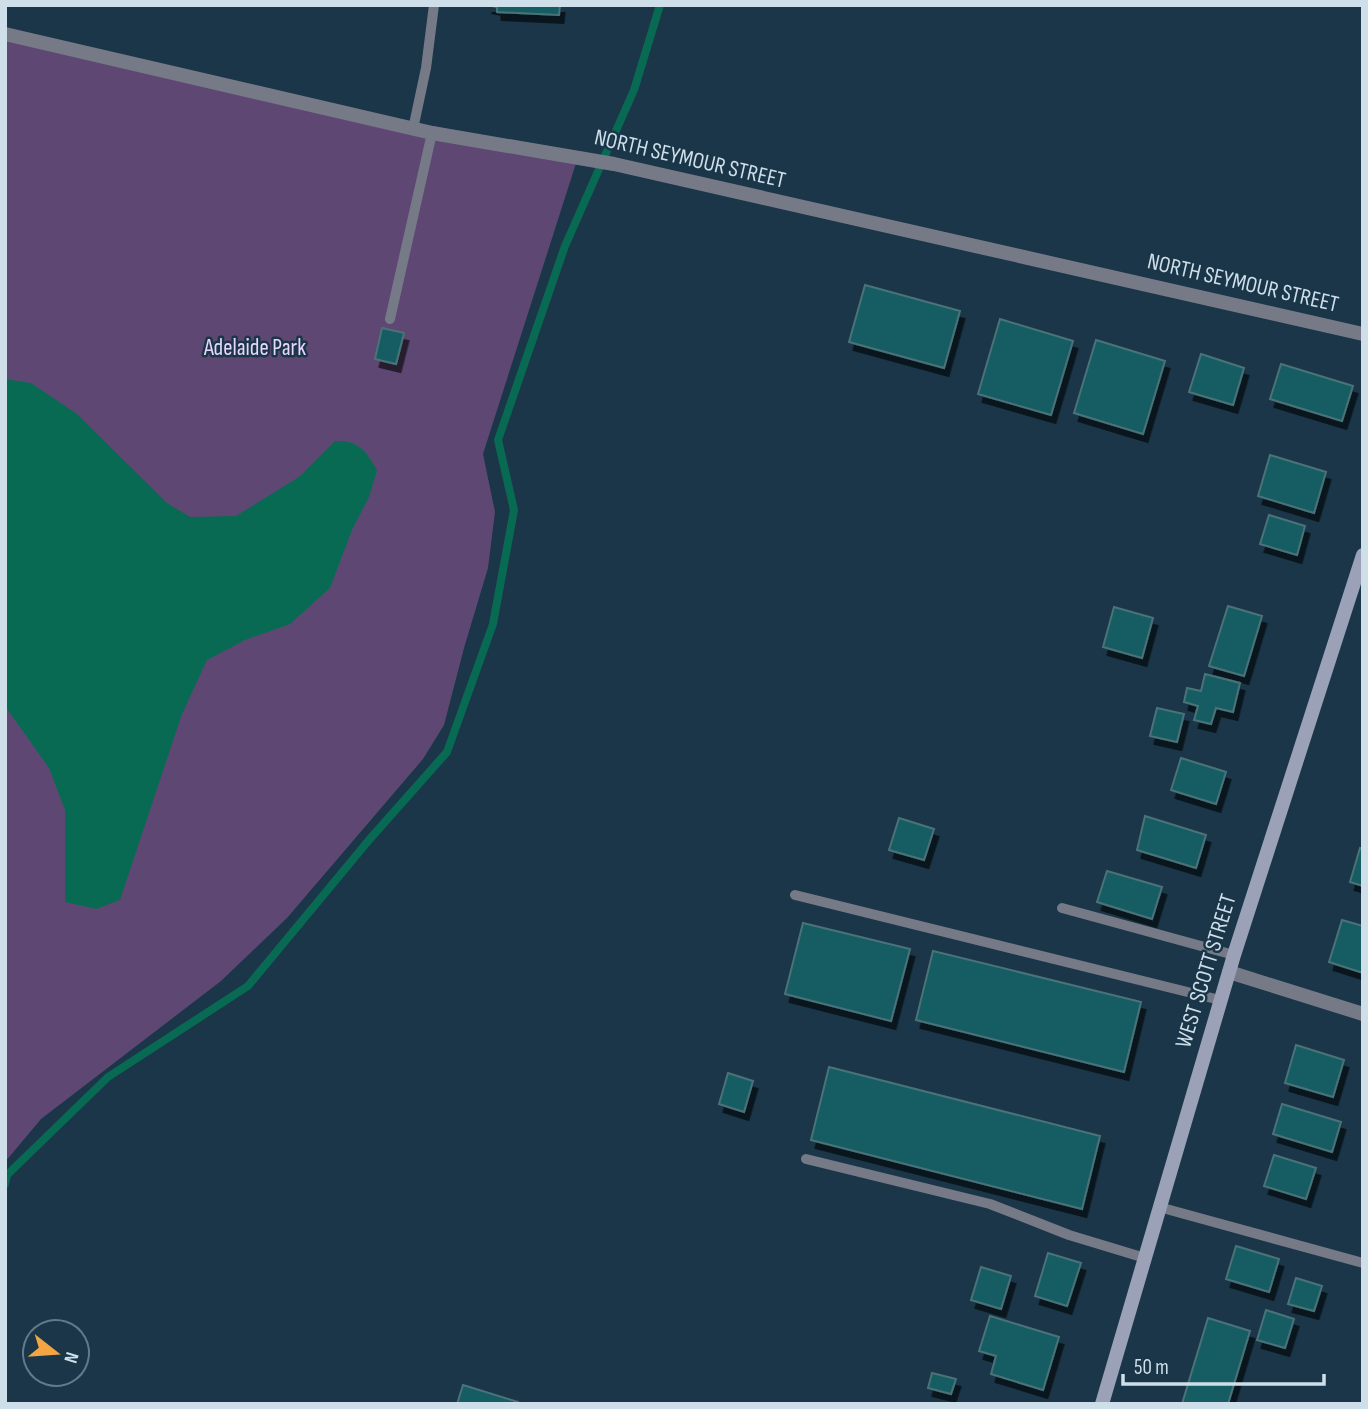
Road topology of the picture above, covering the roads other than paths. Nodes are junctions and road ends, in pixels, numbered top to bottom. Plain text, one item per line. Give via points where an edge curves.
1 (434, 5) edge
2 (5, 34) edge
3 (413, 129) junction
4 (432, 133) junction
5 (390, 319) dead end
6 (1363, 334) edge
7 (1363, 555) edge
8 (794, 895) dead end
9 (1062, 908) dead end
10 (1234, 955) junction
11 (1229, 972) junction
12 (1220, 1000) junction
13 (1363, 1014) edge
14 (806, 1159) dead end
15 (1159, 1207) junction
16 (1145, 1258) junction
17 (1363, 1264) edge
18 (1102, 1404) edge

1 - 3 lane
2 - 3 street, NORTH SEYMOUR STREET
3 - 4 street, NORTH SEYMOUR STREET
4 - 5 lane
4 - 6 street, NORTH SEYMOUR STREET via 614,164
7 - 10 main road, WEST SCOTT STREET
8 - 12 lane
9 - 10 lane
10 - 11 main road, WEST SCOTT STREET
11 - 12 main road, WEST SCOTT STREET
11 - 13 street
12 - 15 main road, WEST SCOTT STREET
14 - 16 lane via 990,1204
15 - 16 main road, WEST SCOTT STREET
15 - 17 lane
16 - 18 main road, WEST SCOTT STREET

